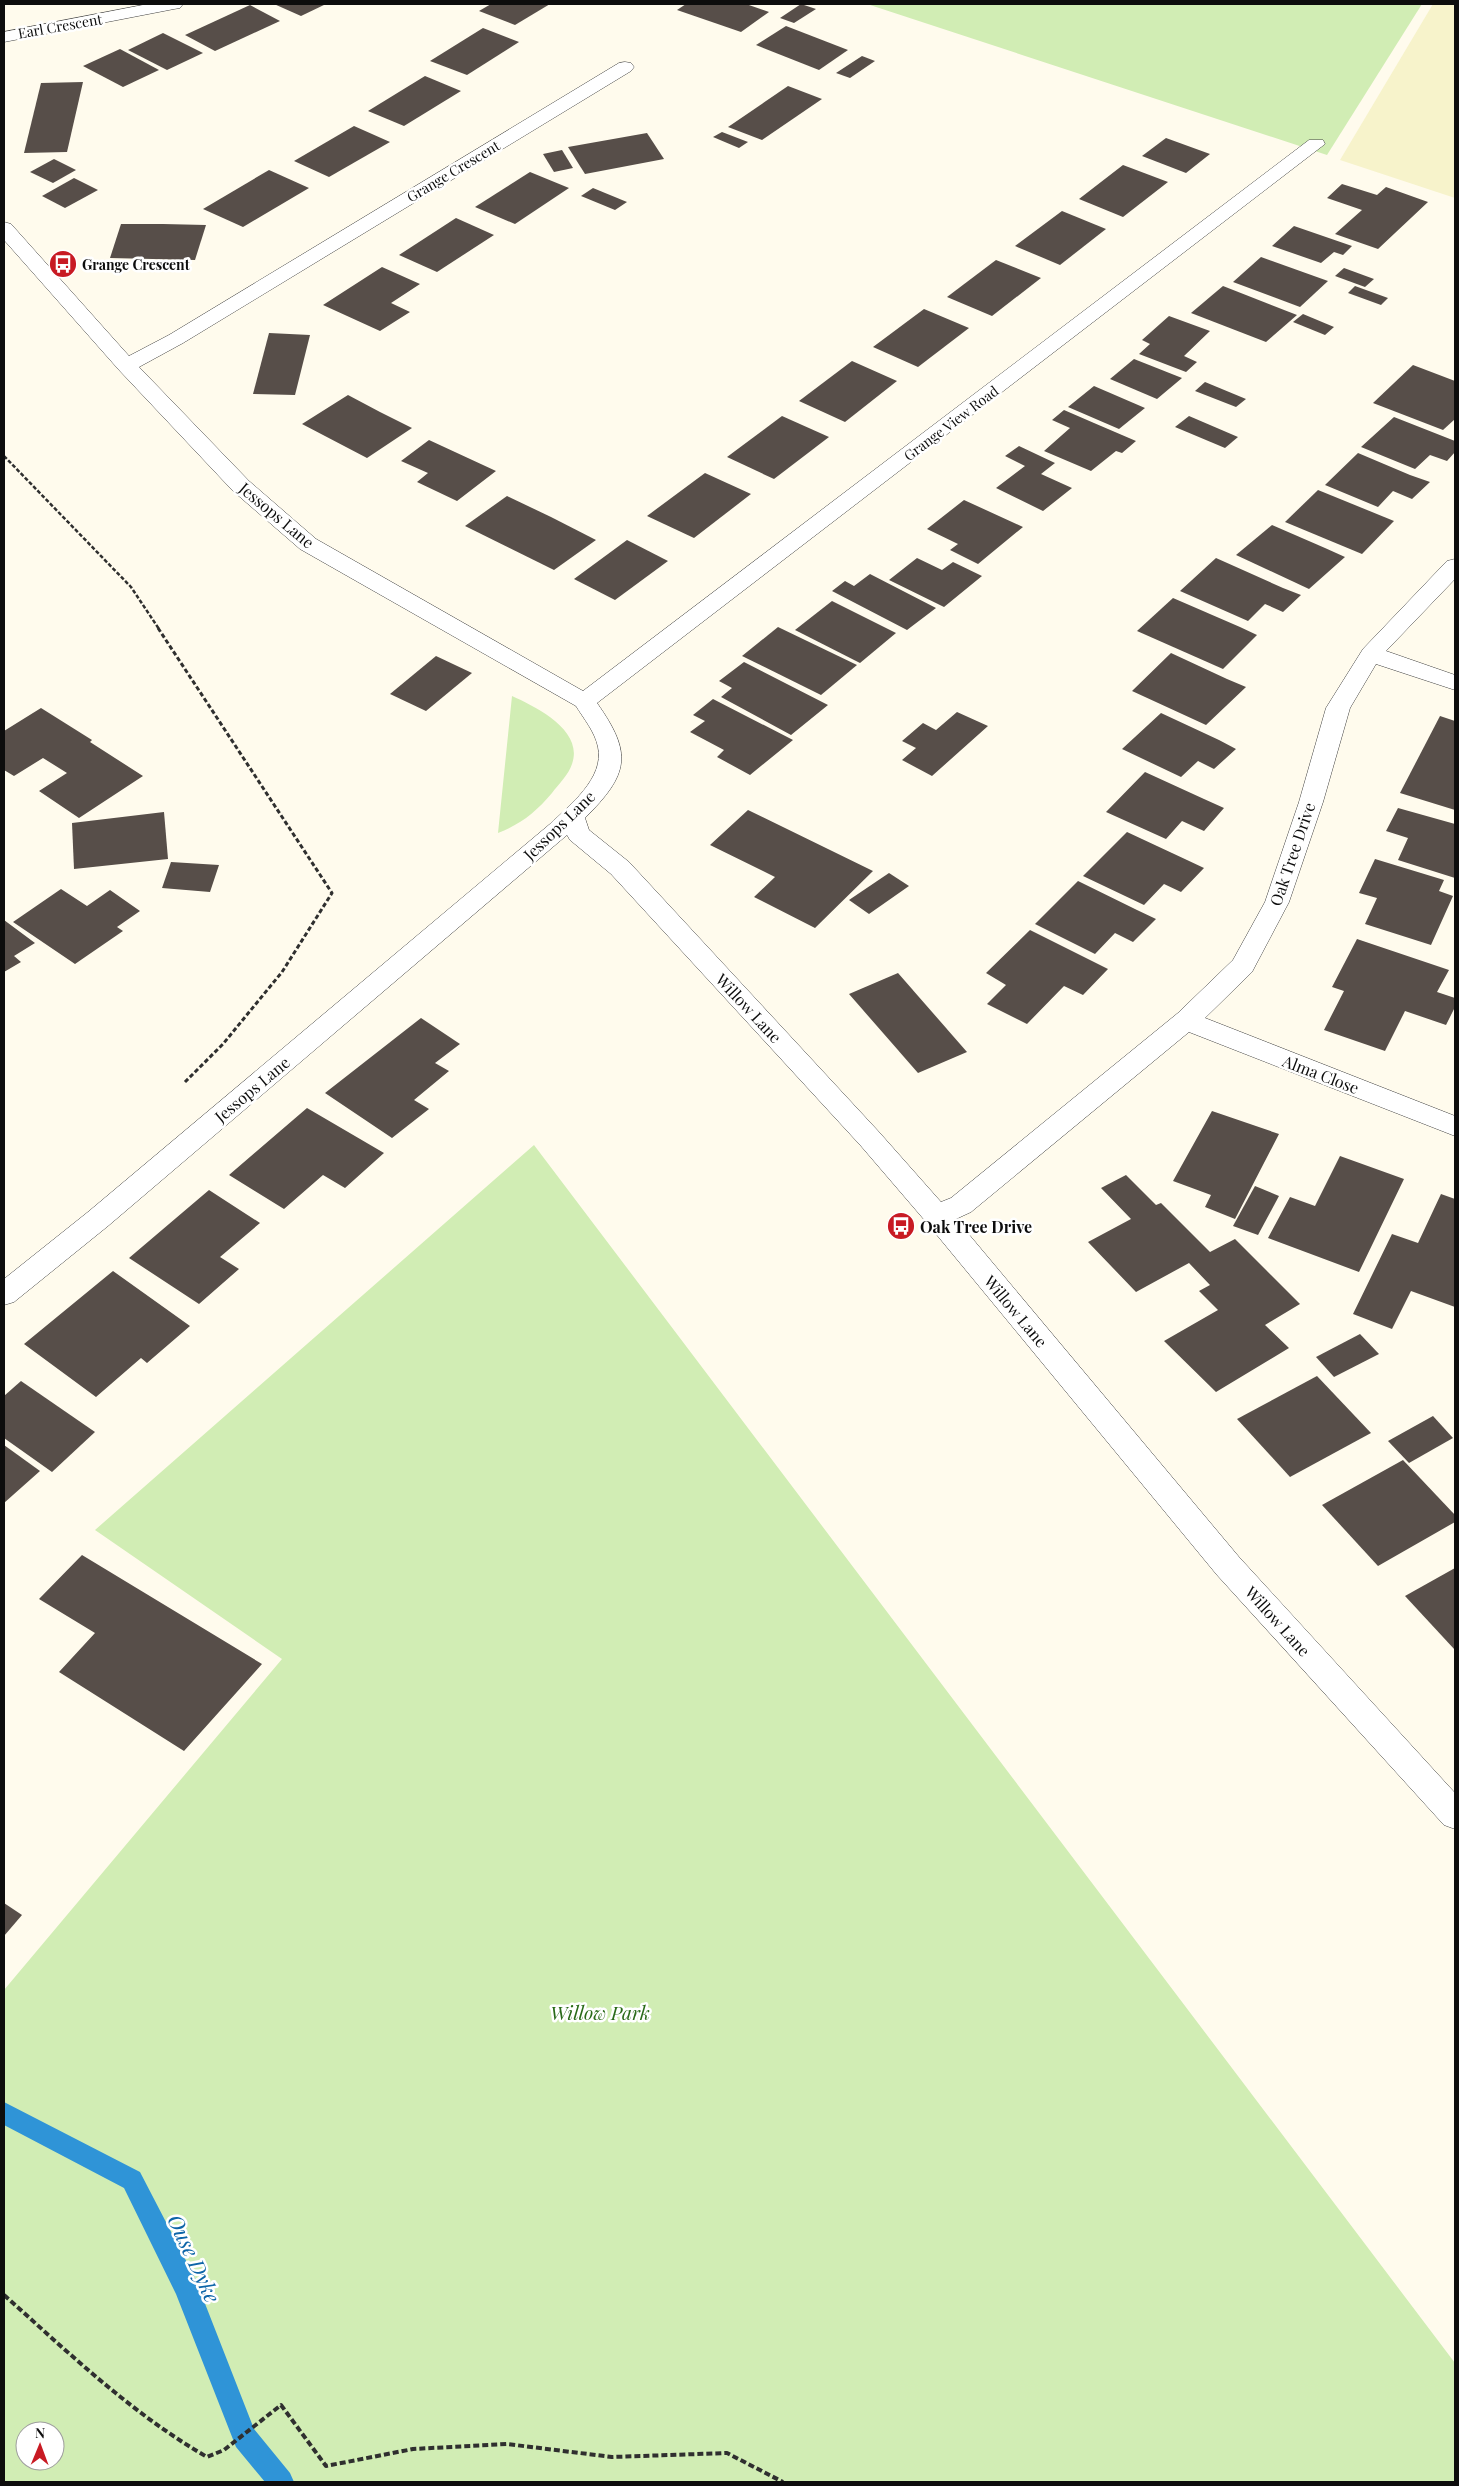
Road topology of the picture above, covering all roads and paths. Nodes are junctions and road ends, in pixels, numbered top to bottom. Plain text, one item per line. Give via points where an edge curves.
1 (174, 4) edge
2 (4, 37) edge
3 (625, 67) dead end
4 (1316, 144) dead end
5 (4, 228) edge
6 (126, 366) junction
7 (4, 456) edge
8 (1455, 566) edge
9 (1370, 654) junction
10 (1455, 683) edge
11 (584, 701) junction
12 (572, 816) junction
13 (1187, 1020) junction
14 (181, 1086) dead end
15 (1455, 1126) edge
16 (937, 1216) junction
17 (4, 1294) edge
18 (1455, 1815) edge
19 (4, 2295) edge
20 (783, 2482) edge

1 - 2 street, Earl Crescent
3 - 6 street, Grange Crescent via 176,340
4 - 11 street, Grange View Road
5 - 6 street, Jessops Lane
6 - 11 street, Jessops Lane via 241,486 308,544
7 - 14 path via 130,587 332,893 282,972 223,1044
8 - 9 street, Oak Tree Drive
9 - 10 street
9 - 13 street, Oak Tree Drive via 1338,708 1277,902 1242,966
11 - 12 street, Jessops Lane via 602,728 611,755 602,784
12 - 16 street, Willow Lane via 579,834 626,875
12 - 17 street, Jessops Lane via 98,1219
13 - 15 street, Alma Close
13 - 16 street, Oak Tree Drive via 961,1205
16 - 18 street, Willow Lane via 1228,1566
19 - 20 path via 138,2412 207,2457 224,2450 281,2405 326,2466 413,2449 507,2444 612,2457 727,2453

